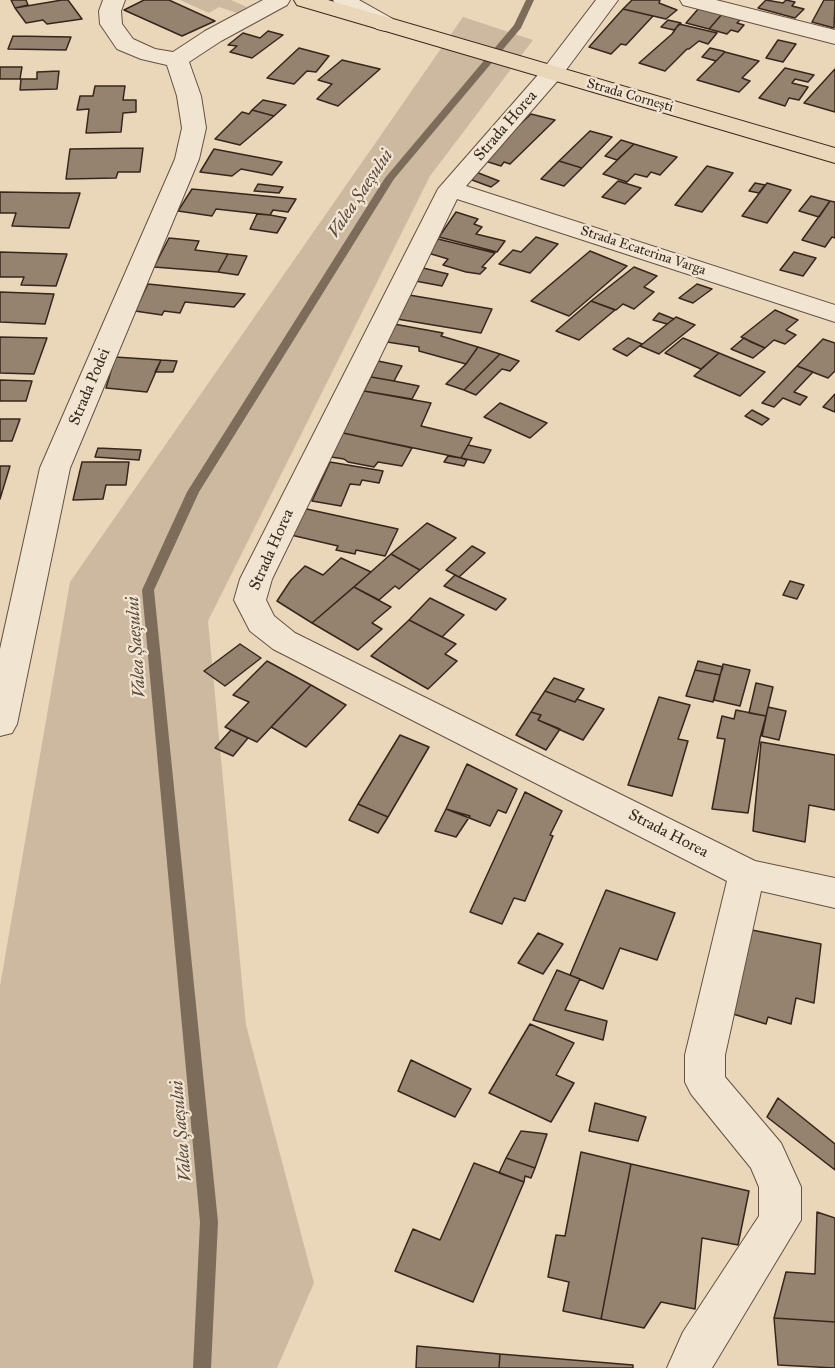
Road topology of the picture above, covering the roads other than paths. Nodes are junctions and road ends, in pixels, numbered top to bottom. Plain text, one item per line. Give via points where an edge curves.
1 (114, 0) edge
2 (279, 0) edge
3 (305, 0) edge
4 (344, 0) edge
5 (607, 0) edge
6 (691, 0) edge
7 (385, 24) junction
8 (835, 37) edge
9 (177, 60) junction
10 (544, 71) junction
11 (835, 156) edge
12 (450, 189) junction
13 (835, 314) edge
14 (0, 724) edge
15 (747, 874) junction
16 (835, 893) edge
17 (689, 1368) edge

1 - 9 street via 111,24 125,44
2 - 9 street
3 - 7 highway, Strada Cornești
4 - 7 street
5 - 10 street, Strada Horea
6 - 8 street
7 - 10 highway, Strada Cornești
9 - 14 street, Strada Podei via 194,128 187,159 55,468
10 - 11 highway, Strada Cornești
10 - 12 street, Strada Horea
12 - 13 street, Strada Ecaterina Varga
12 - 15 street, Strada Horea via 256,579 250,600 261,623 284,641
15 - 16 street, Strada Horea
15 - 17 street via 705,1055 705,1082 766,1156 780,1187 780,1220

